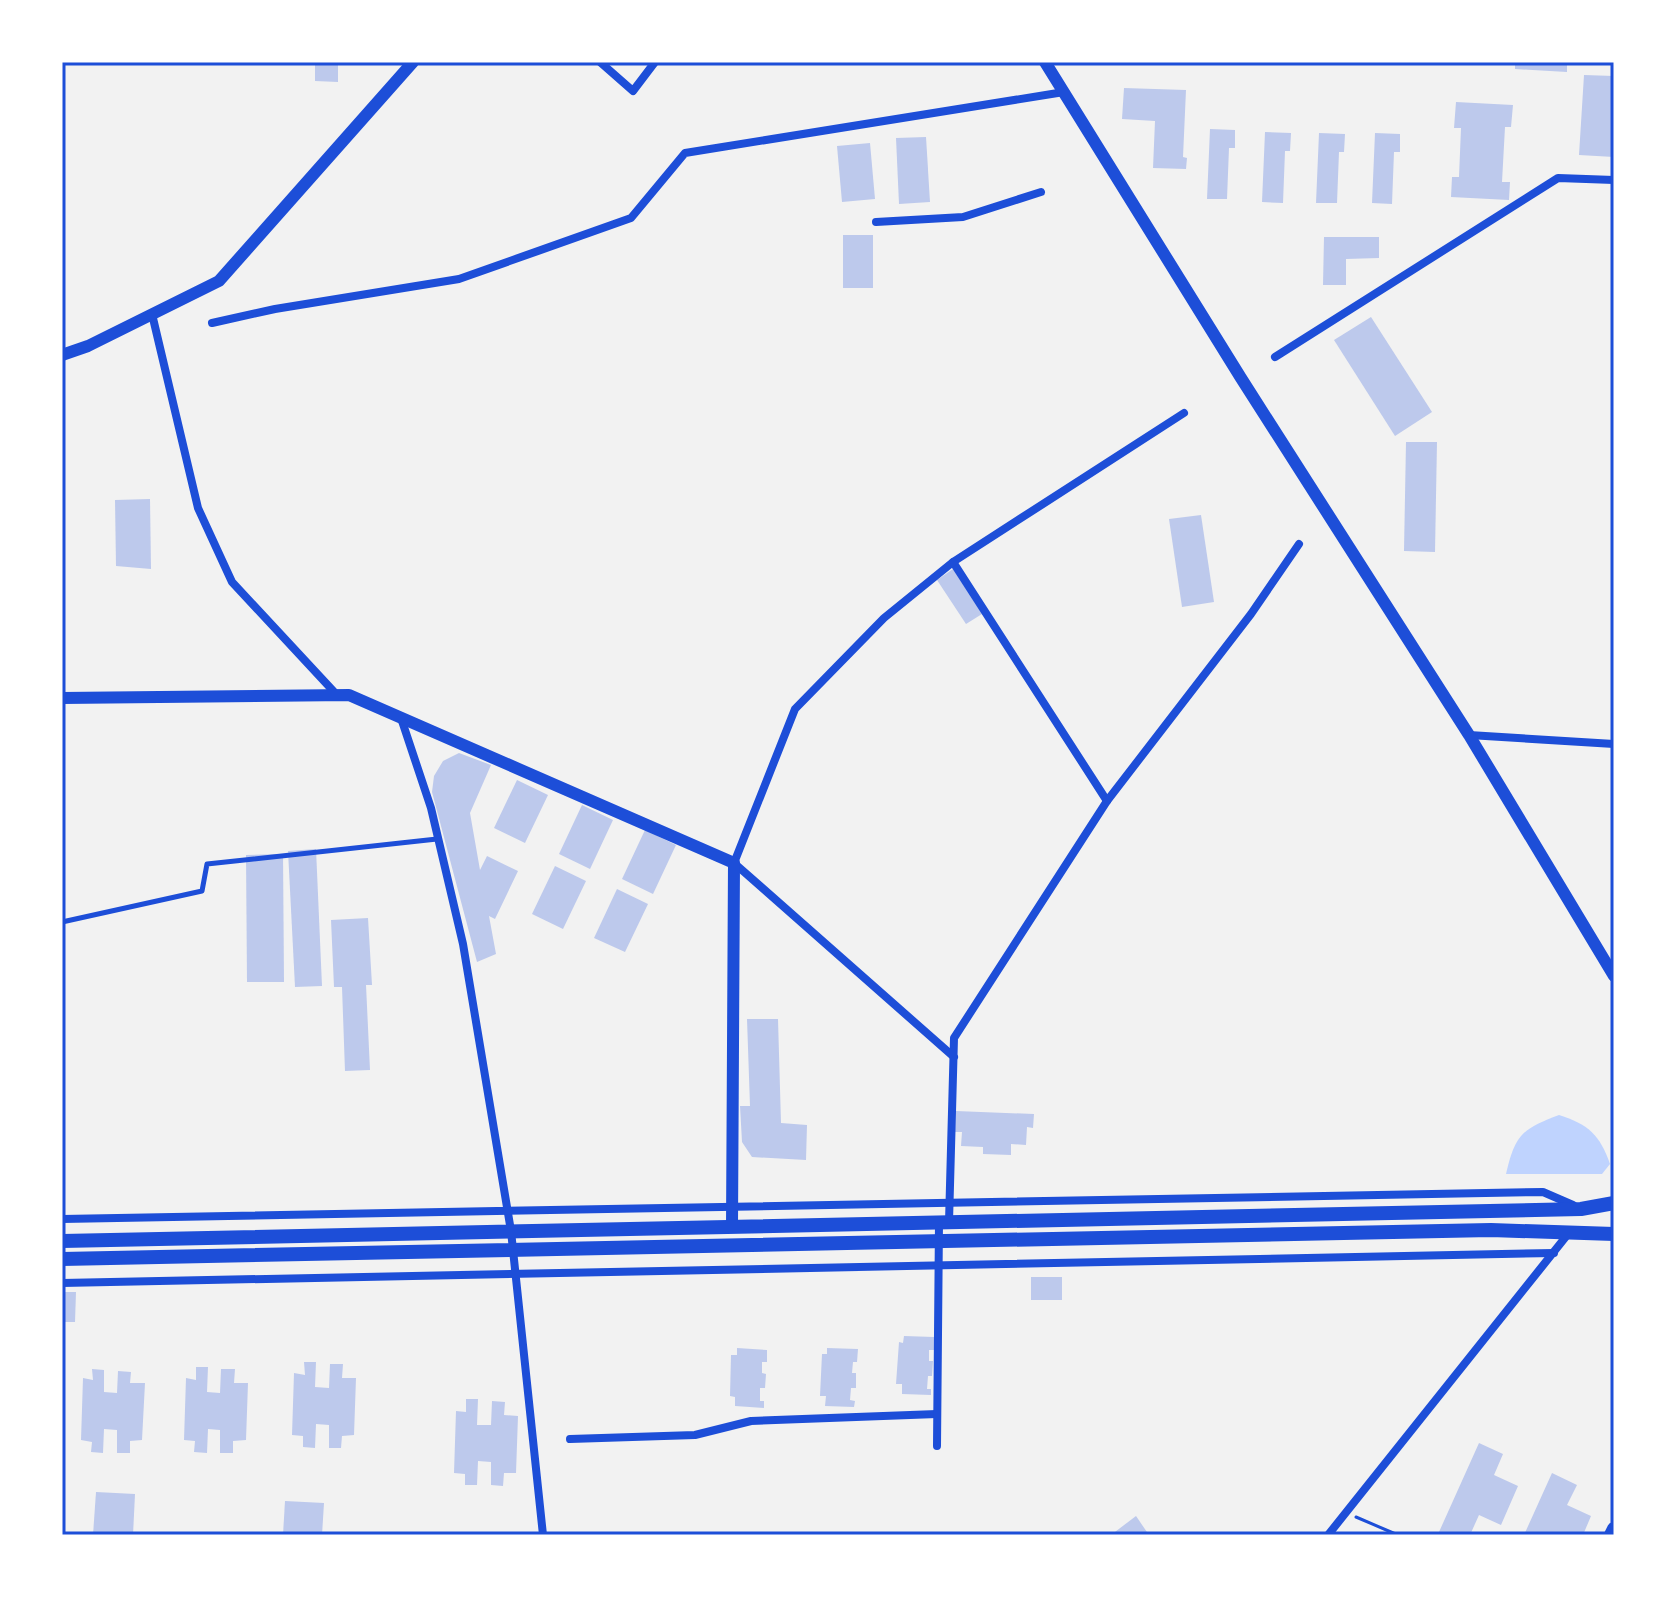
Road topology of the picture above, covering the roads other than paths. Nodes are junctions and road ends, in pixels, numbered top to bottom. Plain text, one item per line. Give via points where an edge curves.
1 (413, 62) edge
2 (600, 62) edge
3 (655, 62) edge
4 (1045, 62) edge
5 (1064, 92) junction
6 (1614, 180) edge
7 (1041, 192) dead end
8 (876, 222) dead end
9 (152, 314) junction
10 (212, 323) dead end
11 (62, 355) edge
12 (1275, 357) dead end
13 (1184, 413) dead end
14 (1299, 544) dead end
15 (953, 562) junction
16 (338, 695) junction
17 (62, 698) edge
18 (401, 718) junction
19 (1469, 735) junction
20 (1614, 744) edge
21 (1107, 801) junction
22 (439, 839) junction
23 (734, 863) junction
24 (62, 922) edge
25 (1614, 976) edge
26 (954, 1057) junction
27 (1614, 1203) edge
28 (1581, 1209) junction
29 (62, 1219) edge
30 (944, 1222) junction
31 (732, 1227) junction
32 (511, 1231) junction
33 (1568, 1234) junction
34 (1614, 1234) edge
35 (62, 1241) edge
36 (1554, 1253) junction
37 (62, 1259) edge
38 (62, 1283) edge
39 (937, 1414) junction
40 (570, 1439) dead end
41 (937, 1446) dead end
42 (1614, 1529) edge
43 (543, 1535) edge
44 (1328, 1535) edge
45 (1611, 1535) edge

1 - 9 street via 219,281
2 - 3 street via 633,91
4 - 5 street
5 - 10 street via 685,153 631,218 545,249 459,279
5 - 19 street
6 - 12 street via 1558,178
7 - 8 street via 963,217
9 - 11 street
9 - 16 street via 198,508 232,582
13 - 15 street
14 - 21 street
15 - 21 street
15 - 23 street via 884,618 795,709
16 - 17 street
16 - 18 street
18 - 22 street
18 - 23 street
19 - 20 street
19 - 25 street
21 - 26 street via 954,1038
22 - 24 lane via 207,864 202,891
22 - 32 street via 463,944
23 - 26 street
23 - 31 street
26 - 30 street
27 - 28 main road
28 - 29 street via 1543,1192
28 - 30 main road
30 - 31 main road
30 - 39 street
31 - 32 main road
32 - 35 main road
32 - 43 street
33 - 34 main road
33 - 36 street
33 - 37 main road via 1491,1230
36 - 38 street
36 - 44 street
39 - 40 street via 751,1421 695,1435
39 - 41 street
42 - 45 main road

